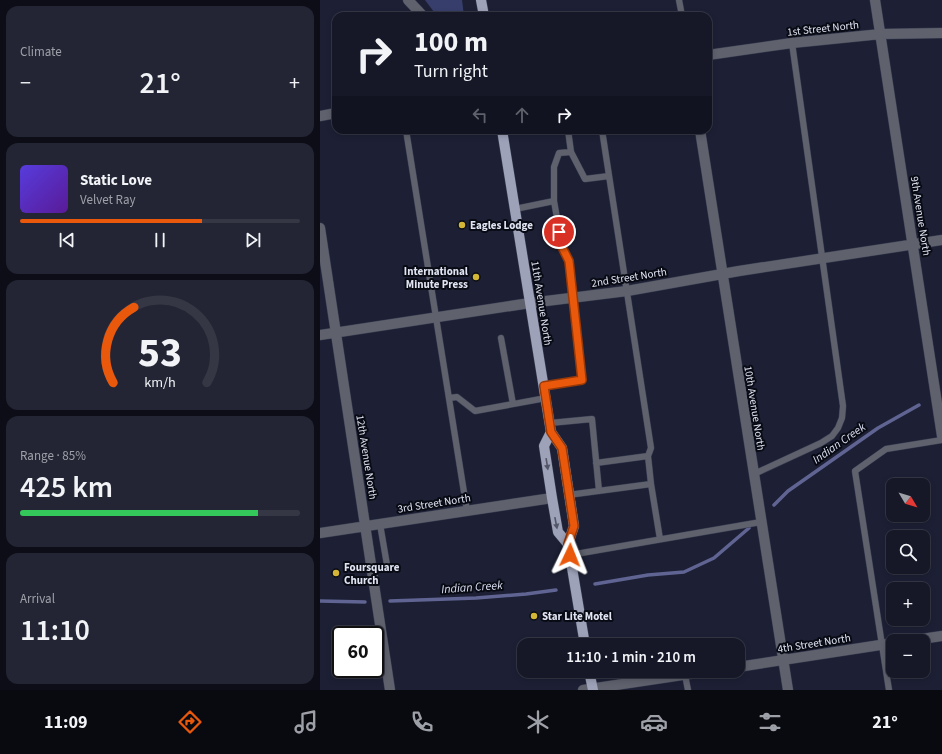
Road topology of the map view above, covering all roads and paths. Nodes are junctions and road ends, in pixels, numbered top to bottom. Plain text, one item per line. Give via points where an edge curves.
1 (408, 0) edge
2 (481, 0) edge
3 (679, 0) edge
4 (875, 0) edge
5 (419, 12) edge
6 (483, 12) edge
7 (681, 12) edge
8 (942, 33) edge
9 (881, 34) junction
10 (792, 43) junction
11 (712, 54) edge
12 (332, 114) edge
13 (320, 116) edge
14 (407, 134) edge
15 (503, 134) edge
16 (569, 134) edge
17 (603, 134) edge
18 (701, 134) edge
19 (571, 152) junction
20 (609, 176) junction
21 (554, 201) junction
22 (515, 209) junction
23 (320, 228) edge
24 (942, 240) edge
25 (912, 244) junction
26 (821, 258) junction
27 (722, 274) junction
28 (627, 291) junction
29 (572, 298) junction
30 (530, 303) junction
31 (436, 317) junction
32 (336, 333) junction
33 (320, 335) edge
34 (501, 338) dead end
35 (544, 386) junction
36 (449, 398) junction
37 (546, 398) junction
38 (513, 404) junction
39 (550, 427) junction
40 (942, 436) edge
41 (942, 440) edge
42 (648, 456) junction
43 (596, 463) junction
44 (754, 474) junction
45 (651, 484) junction
46 (600, 491) junction
47 (568, 496) junction
48 (552, 498) junction
49 (467, 510) junction
50 (761, 522) junction
51 (380, 524) junction
52 (365, 526) junction
53 (320, 533) edge
54 (660, 539) junction
55 (568, 544) junction
56 (570, 555) junction
57 (387, 565) dead end
58 (942, 636) edge
59 (584, 638) edge
60 (930, 638) edge
61 (886, 644) edge
62 (881, 645) junction
63 (783, 660) junction
64 (745, 666) edge
65 (589, 678) edge
66 (659, 678) edge
67 (686, 678) edge
68 (589, 689) edge
69 (390, 690) edge
70 (688, 690) edge
71 (788, 690) edge
72 (889, 690) edge

1 - 5 street
2 - 6 main road
3 - 7 lane
4 - 9 street, 9th Avenue North
8 - 9 street, 1st Street North
9 - 10 street, 1st Street North
9 - 25 street, 9th Avenue North
10 - 11 street, 1st Street North
10 - 26 lane
12 - 13 street
14 - 31 lane
15 - 22 main road, 11th Avenue North
16 - 19 lane
17 - 20 lane
18 - 27 street, 10th Avenue North
19 - 20 lane via 586,179
19 - 21 lane via 559,154 554,167
20 - 28 lane
21 - 22 lane
21 - 29 lane via 562,247 569,261
22 - 30 main road, 11th Avenue North
23 - 32 street, 12th Avenue North
24 - 25 street, 2nd Street North
25 - 26 street, 2nd Street North
25 - 40 street, 9th Avenue North
26 - 27 street, 2nd Street North
26 - 44 lane via 843,406 842,418 832,436
27 - 28 street, 2nd Street North
27 - 44 street, 10th Avenue North
28 - 29 street, 2nd Street North
28 - 42 lane via 651,448
29 - 30 street, 2nd Street North
29 - 35 lane via 582,380
30 - 31 street, 2nd Street North
30 - 35 main road, 11th Avenue North
31 - 32 street, 2nd Street North
31 - 36 lane
32 - 33 street, 2nd Street North
32 - 52 street, 12th Avenue North
34 - 38 lane
35 - 37 main road, 11th Avenue North
36 - 38 lane via 457,397 475,411
36 - 49 lane
37 - 38 lane
37 - 39 main road, 11th Avenue North
39 - 43 lane via 592,418
39 - 47 main road, 11th Avenue North via 562,448
39 -> 48 main road, 11th Avenue North via 544,446
41 - 62 lane via 886,449 855,471
42 - 43 lane
42 - 45 lane
43 - 46 lane
44 - 50 street, 10th Avenue North
45 - 46 lane
45 - 54 lane
46 - 47 lane
47 - 55 main road, 11th Avenue North via 574,526
48 - 49 street, 3rd Street North
48 -> 55 main road, 11th Avenue North via 558,532
49 - 51 street, 3rd Street North
50 - 54 lane
50 - 63 street, 10th Avenue North
51 - 52 street, 3rd Street North
51 - 57 lane
52 - 53 street, 3rd Street North
52 - 69 street, 12th Avenue North
54 - 56 lane
55 - 56 main road, 11th Avenue North
56 - 59 main road, 11th Avenue North
58 - 60 street
61 - 62 street, 4th Street North
62 - 63 street, 4th Street North
62 - 72 lane
63 - 64 street, 4th Street North
63 - 71 street, 10th Avenue North
65 - 68 main road
66 - 68 street
67 - 70 lane

